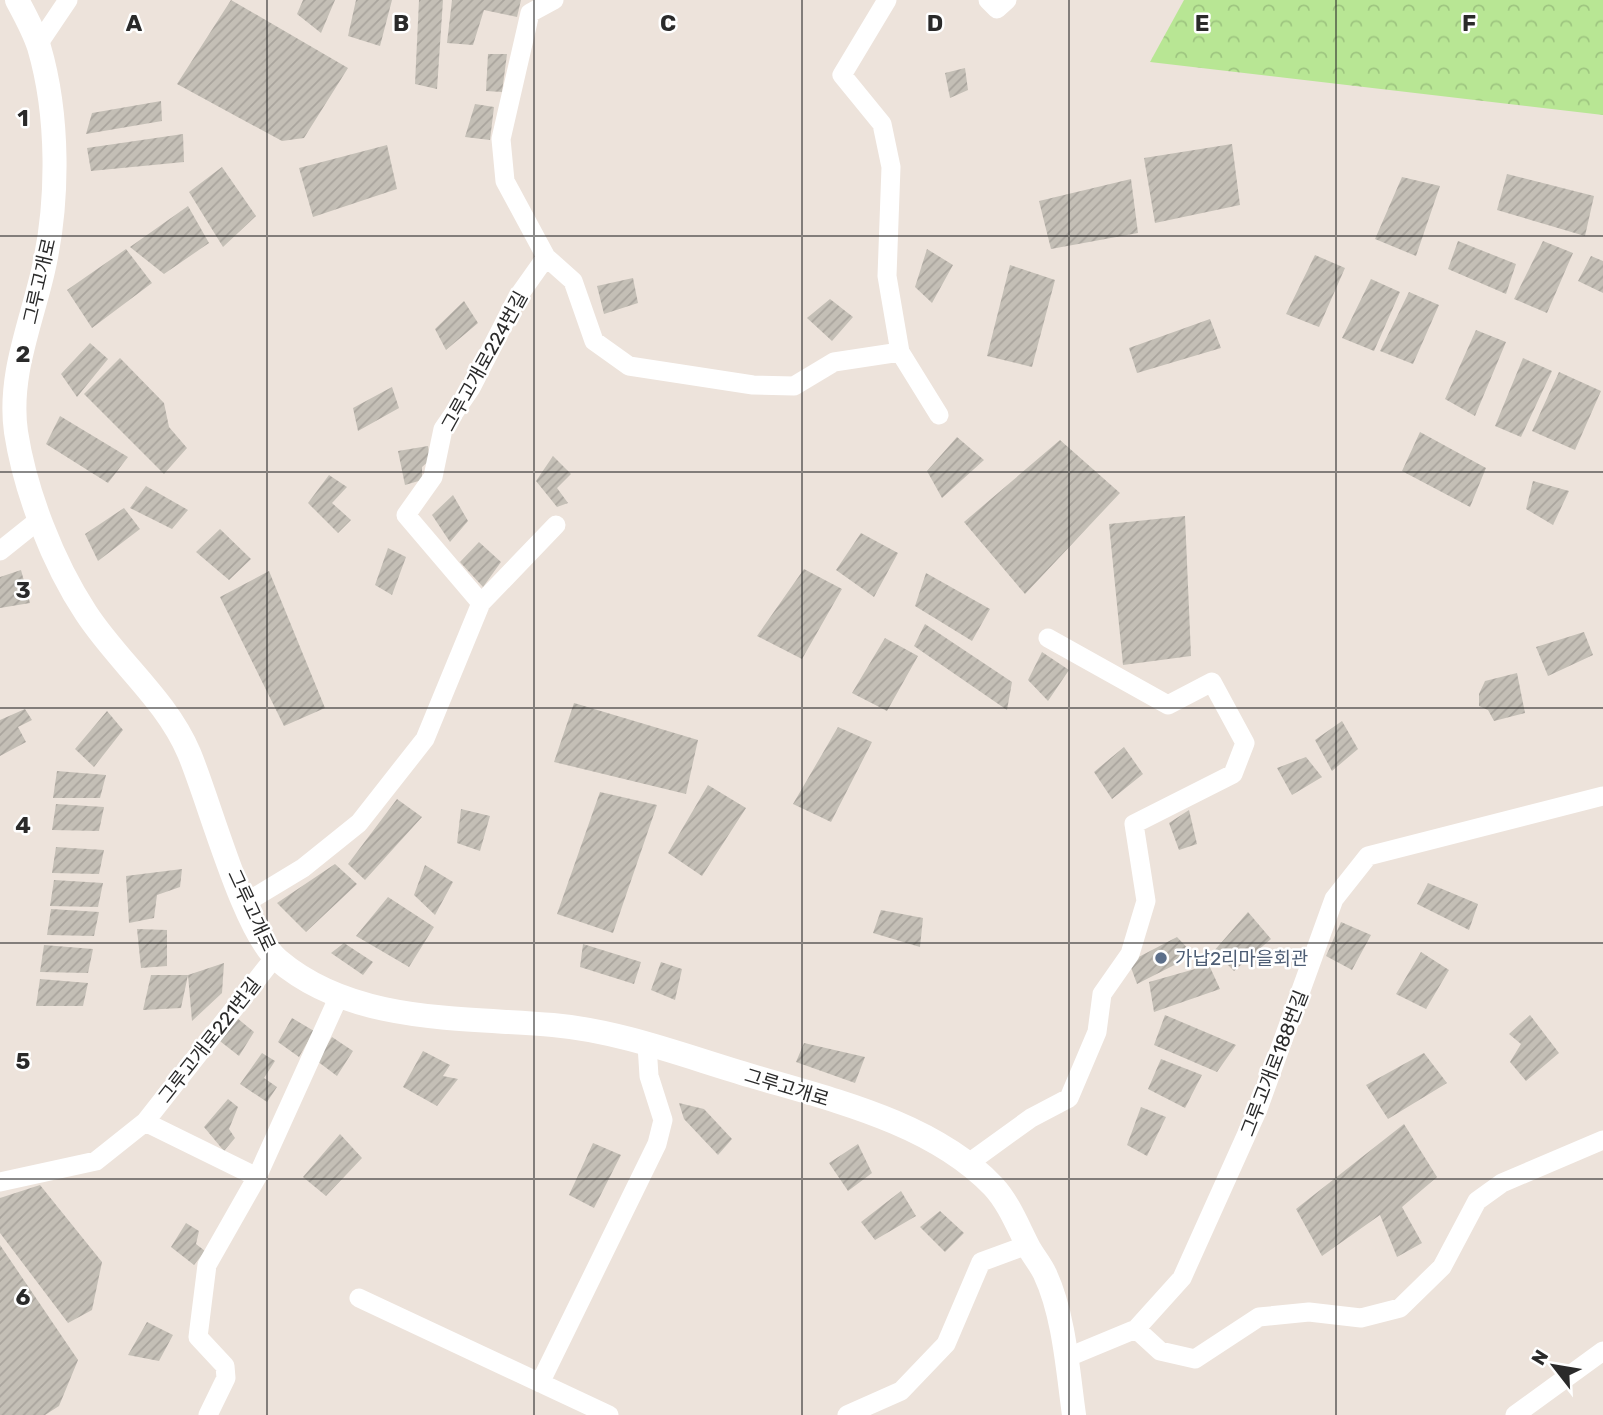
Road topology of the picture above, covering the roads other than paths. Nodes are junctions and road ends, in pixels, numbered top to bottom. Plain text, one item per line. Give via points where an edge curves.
1 (18, 0) edge
2 (68, 0) edge
3 (554, 0) edge
4 (887, 0) edge
5 (988, 0) edge
6 (1007, 0) edge
7 (38, 43) junction
8 (546, 257) junction
9 (900, 352) junction
10 (939, 415) dead end
11 (40, 519) junction
12 (556, 525) dead end
13 (0, 551) edge
14 (481, 603) junction
15 (1048, 638) dead end
16 (1603, 796) edge
17 (245, 903) junction
18 (274, 958) junction
19 (339, 996) junction
20 (647, 1045) junction
21 (145, 1122) junction
22 (1603, 1140) edge
23 (966, 1165) junction
24 (257, 1177) junction
25 (0, 1182) edge
26 (1027, 1245) junction
27 (359, 1298) dead end
28 (1136, 1329) junction
29 (1603, 1351) edge
30 (1066, 1358) junction
31 (540, 1383) junction
32 (208, 1415) edge
33 (609, 1415) edge
34 (847, 1415) edge
35 (1074, 1415) edge
36 (1515, 1415) edge

1 - 7 street, 그루고개로
2 - 7 street
3 - 8 street via 530,13 501,139 505,181
4 - 9 street via 842,75 882,124 891,167 887,276
5 - 6 street via 997,9
7 - 11 street, 그루고개로 via 55,163 54,215 15,389 25,476
8 - 9 street via 573,281 594,341 629,366 754,385 794,386 834,362
8 - 14 street, 그루고개로224번길 via 443,429 433,477 406,515
9 - 10 street
11 - 13 street
11 - 17 street, 그루고개로 via 86,613 159,701 187,748
12 - 14 street
14 - 17 street via 425,739 376,802 359,823 303,868
15 - 23 street via 1168,705 1212,682 1245,743 1233,774 1134,824 1146,901 1130,954 1102,994 1097,1032 1069,1098 1031,1118
16 - 28 street, 그루고개로188번길 via 1368,856 1334,899 1258,1109 1182,1278
17 - 18 street, 그루고개로
18 - 19 street, 그루고개로
18 - 21 street, 그루고개로221번길
19 - 20 street, 그루고개로 via 391,1012 578,1027
19 - 24 street
20 - 23 street, 그루고개로 via 887,1117
20 - 31 street via 649,1076 663,1120 657,1144
21 - 24 street, 그루고개로221번길
21 - 25 street, 그루고개로221번길 via 96,1161
22 - 28 street via 1502,1183 1477,1202 1442,1267 1400,1308 1361,1318 1309,1312 1259,1317 1195,1359 1160,1351
23 - 26 street, 그루고개로 via 993,1186
24 - 32 street via 207,1265 198,1337 225,1366 226,1378
26 - 30 street, 그루고개로 via 1047,1276
26 - 34 street via 981,1262 946,1344 901,1391
27 - 31 street
28 - 30 street, 그루고개로188번길
29 - 36 street
30 - 35 street, 그루고개로
31 - 33 street

